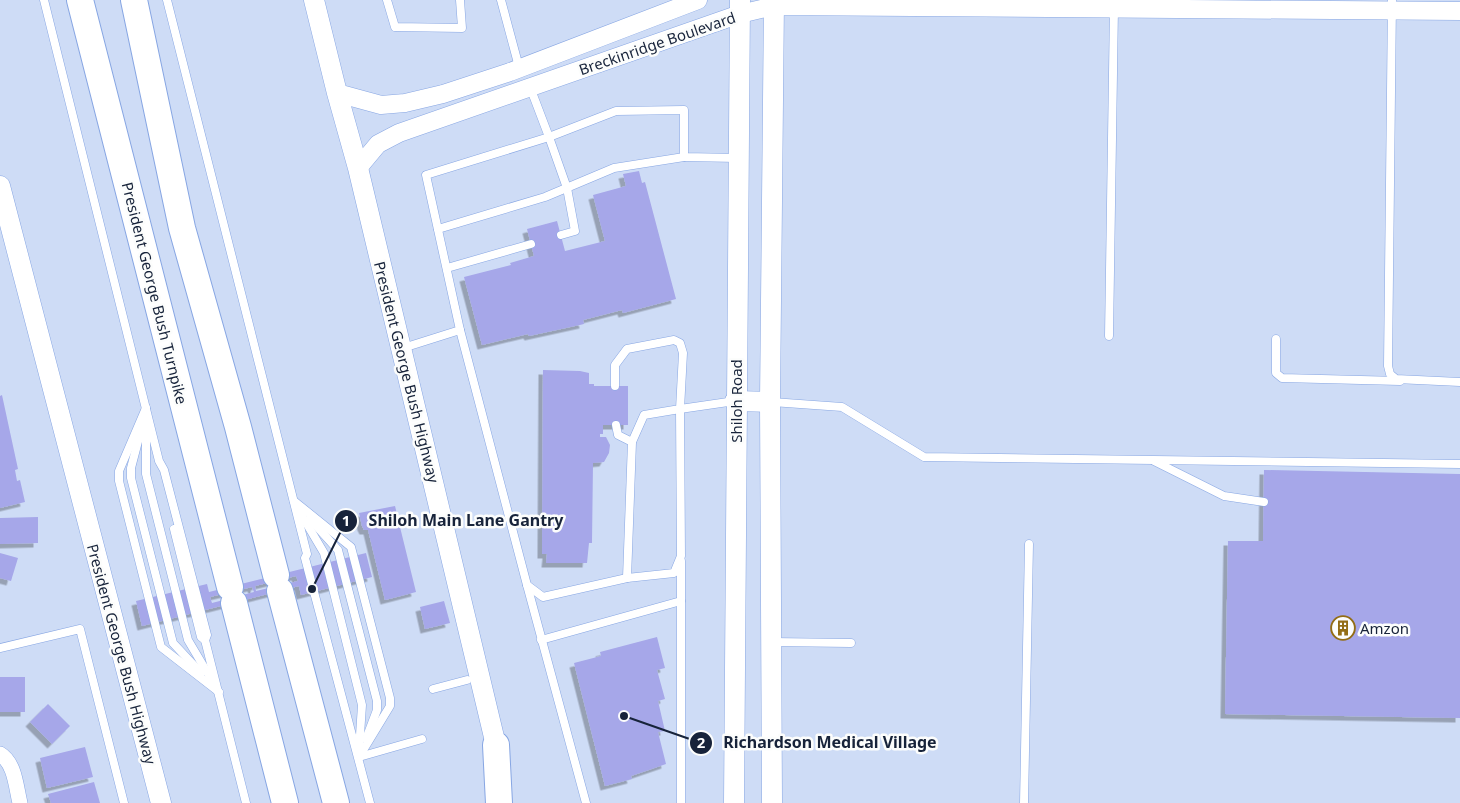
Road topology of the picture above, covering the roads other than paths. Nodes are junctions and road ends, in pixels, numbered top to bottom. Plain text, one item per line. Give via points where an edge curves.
1 (44, 0) edge
2 (80, 0) edge
3 (134, 0) edge
4 (166, 0) edge
5 (314, 0) edge
6 (387, 0) edge
7 (460, 0) edge
8 (501, 0) edge
9 (698, 0) edge
10 (774, 3) edge
11 (1114, 4) edge
12 (1393, 5) edge
13 (740, 7) edge
14 (1460, 11) edge
15 (519, 67) junction
16 (530, 87) junction
17 (337, 93) junction
18 (549, 137) junction
19 (684, 157) junction
20 (738, 158) junction
21 (358, 168) junction
22 (0, 186) edge
23 (567, 188) junction
24 (438, 229) junction
25 (561, 235) dead end
26 (531, 244) dead end
27 (446, 268) junction
28 (460, 330) junction
29 (1110, 336) dead end
30 (1276, 339) dead end
31 (402, 348) junction
32 (1405, 381) junction
33 (1460, 382) edge
34 (615, 386) dead end
35 (736, 401) junction
36 (770, 402) junction
37 (146, 408) junction
38 (680, 409) junction
39 (616, 426) dead end
40 (632, 442) junction
41 (1153, 460) junction
42 (1460, 464) edge
43 (294, 501) junction
44 (1264, 502) dead end
45 (1029, 544) dead end
46 (682, 556) junction
47 (627, 578) junction
48 (527, 585) junction
49 (681, 601) junction
50 (542, 640) junction
51 (771, 642) junction
52 (851, 643) dead end
53 (0, 648) edge
54 (467, 680) dead end
55 (433, 689) dead end
56 (218, 692) junction
57 (422, 738) dead end
58 (496, 744) junction
59 (0, 754) edge
60 (358, 757) junction
61 (20, 803) edge
62 (124, 803) edge
63 (161, 803) edge
64 (246, 803) edge
65 (285, 803) edge
66 (336, 803) edge
67 (370, 803) edge
68 (499, 803) edge
69 (512, 803) edge
70 (586, 803) edge
71 (681, 803) edge
72 (734, 803) edge
73 (772, 803) edge
74 (1024, 803) edge

1 - 37 lane
2 - 65 highway, President George Bush Turnpike
3 - 66 highway via 182,228 238,427
4 - 43 lane
5 - 17 main road, President George Bush Highway
6 - 7 lane via 395,27 462,28
8 - 15 lane
9 - 15 street, Breckinridge Boulevard
10 - 11 street, Breckinridge Boulevard
10 - 13 street, Breckinridge Boulevard
10 - 36 main road
11 - 12 street, Breckinridge Boulevard
11 - 29 lane
12 - 14 street, Breckinridge Boulevard
12 - 32 lane via 1388,366 1396,380
13 - 16 street, Breckinridge Boulevard
13 - 20 main road, Shiloh Road
15 - 16 street
15 - 17 street, Breckinridge Boulevard via 443,94 405,103 381,105
16 - 18 lane
16 - 21 street, Breckinridge Boulevard via 399,133 378,144
17 - 21 main road, President George Bush Highway
18 - 19 lane via 616,110 684,110
18 - 23 lane
18 - 24 lane via 426,175
19 - 20 lane
19 - 23 lane via 614,168
20 - 35 main road, Shiloh Road
21 - 31 main road, President George Bush Highway
22 - 63 main road, President George Bush Highway
23 - 24 lane via 545,198
23 - 25 lane via 575,231
24 - 27 lane
26 - 27 lane
27 - 28 lane
28 - 31 lane
28 - 48 lane
30 - 32 lane via 1275,367 1282,378
31 - 58 main road, President George Bush Highway
32 - 33 lane
34 - 38 lane via 615,365 627,349 674,340 680,343 683,353
35 - 36 main road
35 - 38 lane
35 - 72 main road, Shiloh Road
36 - 41 lane via 842,407 924,457
36 - 51 main road
37 - 56 lane via 207,635 205,640
37 - 56 lane via 146,474 183,621 188,640
37 - 56 lane via 132,478 171,634 174,643
37 - 56 lane via 119,471 119,481 161,647
38 - 40 lane via 644,415
38 - 46 lane
39 - 40 lane via 618,435
40 - 47 lane
41 - 42 lane
41 - 44 lane via 1224,496
43 - 60 lane via 307,554 305,558
43 - 60 lane via 324,554 362,704
43 - 60 lane via 338,550 346,578 377,710
43 - 60 lane via 351,547 390,698 390,706
45 - 74 lane
46 - 47 lane via 674,573
46 - 49 lane
47 - 48 lane via 543,597
48 - 50 lane
49 - 50 lane
49 - 71 lane
50 - 70 lane
51 - 52 lane
51 - 73 main road
53 - 62 lane via 80,629
54 - 55 lane
56 - 64 lane
57 - 60 lane
58 - 68 highway
58 - 69 main road, President George Bush Highway
59 - 61 street via 12,770
60 - 67 lane

